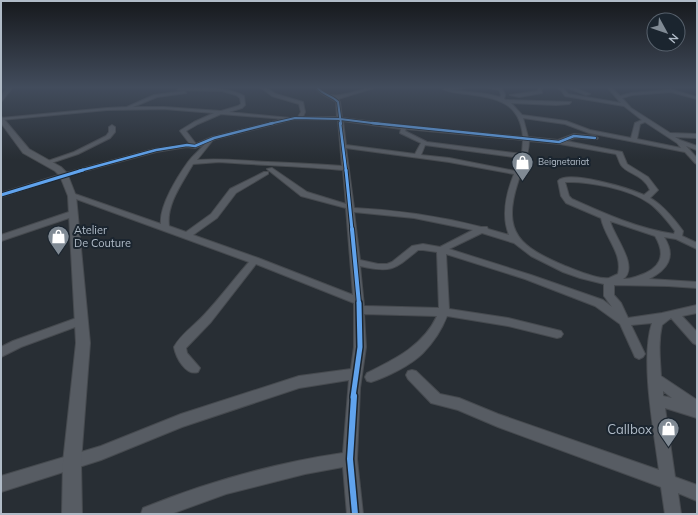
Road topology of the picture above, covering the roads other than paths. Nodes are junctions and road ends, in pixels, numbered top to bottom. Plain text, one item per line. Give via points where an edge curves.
1 (83, 111) edge
2 (199, 111) edge
3 (226, 111) edge
4 (303, 111) edge
5 (339, 111) edge
6 (515, 111) edge
7 (633, 111) edge
8 (221, 113) junction
9 (519, 116) junction
10 (298, 118) junction
11 (1, 119) edge
12 (340, 119) junction
13 (645, 120) junction
14 (112, 127) dead end
15 (406, 127) junction
16 (669, 136) junction
17 (697, 136) edge
18 (214, 138) junction
19 (525, 138) junction
20 (595, 138) dead end
21 (634, 140) junction
22 (559, 142) junction
23 (678, 142) junction
24 (424, 143) junction
25 (195, 146) junction
26 (343, 146) junction
27 (697, 148) edge
28 (687, 151) junction
29 (417, 156) junction
30 (524, 157) junction
31 (48, 162) junction
32 (191, 162) junction
33 (697, 162) edge
34 (345, 168) junction
35 (517, 173) junction
36 (64, 175) junction
37 (1, 195) edge
38 (72, 196) junction
39 (645, 198) junction
40 (351, 208) junction
41 (72, 214) junction
42 (605, 216) junction
43 (165, 227) junction
44 (484, 229) junction
45 (658, 234) junction
46 (186, 236) junction
47 (678, 237) junction
48 (1, 238) edge
49 (517, 241) junction
50 (697, 246) edge
51 (441, 250) junction
52 (255, 260) junction
53 (356, 262) junction
54 (609, 282) junction
55 (628, 282) junction
56 (697, 285) edge
57 (359, 306) junction
58 (697, 309) edge
59 (444, 312) junction
60 (668, 316) junction
61 (82, 320) junction
62 (625, 322) junction
63 (557, 334) dead end
64 (697, 340) edge
65 (1, 352) edge
66 (639, 354) dead end
67 (194, 368) dead end
68 (355, 374) junction
69 (412, 374) dead end
70 (371, 377) dead end
71 (655, 379) junction
72 (658, 400) junction
73 (697, 408) edge
74 (697, 412) edge
75 (350, 459) junction
76 (72, 462) junction
77 (669, 481) junction
78 (1, 484) edge
79 (697, 492) edge
80 (72, 514) edge
81 (149, 514) edge
82 (355, 514) edge
83 (673, 514) edge

1 - 11 street
2 - 8 street
3 - 8 street
4 - 10 street
5 - 12 street
6 - 9 street
7 - 13 street
8 - 10 street
8 - 25 street via 191,124 183,131
9 - 19 street via 524,126
9 - 21 street via 566,123 589,131
10 - 12 street
10 - 18 street
11 - 31 street via 29,154
12 - 15 street
12 - 26 street
13 - 16 street
13 - 21 street via 638,123
14 - 31 street via 108,137 76,153
15 - 19 street
15 - 24 street via 402,132
16 - 17 street
16 - 23 street
18 - 25 street
18 - 32 street
19 - 22 street
19 - 30 street
20 - 22 street via 574,136
21 - 28 street
22 - 39 street via 618,152 624,165 643,176 652,186 654,190
23 - 27 street
23 - 28 street
24 - 29 street
24 - 30 street
25 - 36 street via 174,146
26 - 29 street
26 - 34 street
28 - 33 street
29 - 35 street
30 - 35 street
31 - 36 street
32 - 34 street via 219,160
32 - 43 street via 172,195 164,218
34 - 40 street
35 - 49 street via 510,192 509,217 511,231
36 - 37 street
36 - 38 street
38 - 41 street
38 - 43 street
39 - 42 street via 597,184 565,179 560,181 569,201
39 - 47 street via 653,202 674,224 679,231
40 - 44 street via 411,215
40 - 46 street via 304,194 268,171 233,191 214,216
40 - 53 street
41 - 48 street
41 - 61 street
42 - 45 street
42 - 54 street via 607,227 623,258 624,267 622,276
43 - 46 street
44 - 49 street
44 - 51 street
45 - 47 street
45 - 55 street via 667,249 664,262 653,274
46 - 52 street
47 - 50 street
49 - 54 street via 550,262 584,277
51 - 53 street via 415,248 388,267
51 - 59 street
51 - 62 street via 592,300
52 - 57 street
52 - 67 street via 207,319 180,347 184,360
53 - 57 street
54 - 55 street
54 - 62 street via 609,296
55 - 56 street
57 - 59 street
57 - 68 street via 360,347
58 - 60 street
59 - 63 street via 508,322
59 - 70 street via 438,326 418,350 403,361
60 - 62 street
60 - 64 street
60 - 71 street via 658,321 654,328
61 - 65 street
61 - 76 street via 83,343
62 - 66 street
68 - 75 street
68 - 76 street via 299,382 181,421
69 - 77 street via 436,399 459,404
71 - 72 street
71 - 73 street
72 - 74 street
72 - 77 street
75 - 81 street via 305,466 226,486
75 - 82 street
76 - 78 street
76 - 80 street
77 - 79 street
77 - 83 street

